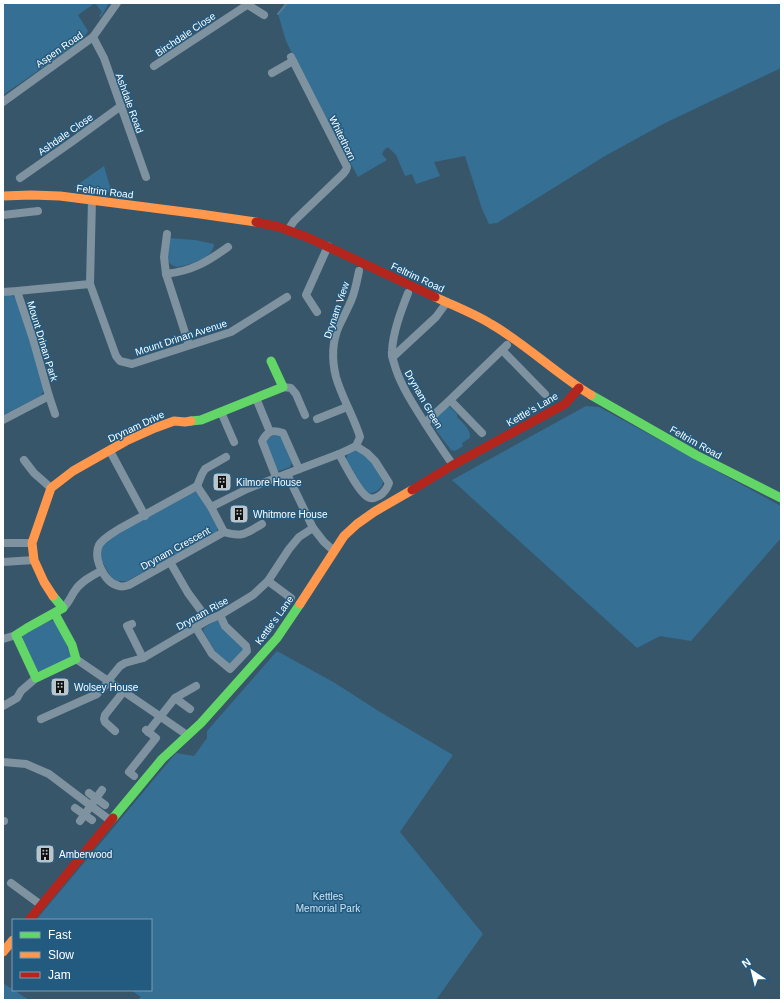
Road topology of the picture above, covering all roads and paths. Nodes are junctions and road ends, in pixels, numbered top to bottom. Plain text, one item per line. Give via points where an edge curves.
1 (117, 3) edge
2 (246, 4) edge
3 (264, 15) dead end
4 (94, 37) junction
5 (154, 66) dead end
6 (272, 72) dead end
7 (3, 102) edge
8 (121, 106) junction
9 (146, 177) dead end
10 (20, 178) dead end
11 (3, 196) edge
12 (92, 200) junction
13 (38, 211) dead end
14 (3, 215) edge
15 (288, 230) junction
16 (167, 234) dead end
17 (328, 246) junction
18 (228, 247) dead end
19 (359, 271) dead end
20 (166, 274) junction
21 (90, 284) junction
22 (3, 292) edge
23 (17, 292) junction
24 (408, 292) dead end
25 (287, 297) dead end
26 (447, 302) junction
27 (317, 312) dead end
28 (189, 345) junction
29 (392, 356) junction
30 (271, 361) dead end
31 (283, 387) junction
32 (579, 388) junction
33 (545, 394) dead end
34 (48, 396) junction
35 (256, 398) junction
36 (450, 400) junction
37 (347, 407) junction
38 (221, 412) junction
39 (55, 414) dead end
40 (305, 415) dead end
41 (317, 419) dead end
42 (3, 420) edge
43 (425, 423) junction
44 (270, 432) junction
45 (482, 433) dead end
46 (234, 442) dead end
47 (356, 446) junction
48 (110, 451) junction
49 (339, 454) junction
50 (226, 458) dead end
51 (24, 460) dead end
52 (453, 465) junction
53 (298, 469) junction
54 (287, 474) junction
55 (276, 477) junction
56 (197, 486) junction
57 (51, 488) junction
58 (781, 498) edge
59 (211, 507) junction
60 (144, 516) junction
61 (262, 524) dead end
62 (313, 528) junction
63 (224, 532) junction
64 (3, 543) edge
65 (32, 543) junction
66 (334, 551) junction
67 (34, 560) junction
68 (3, 562) edge
69 (170, 562) junction
70 (101, 570) junction
71 (268, 581) junction
72 (291, 598) dead end
73 (63, 608) junction
74 (55, 614) junction
75 (220, 615) junction
76 (208, 620) junction
77 (132, 624) dead end
78 (196, 628) junction
79 (16, 635) junction
80 (3, 639) edge
81 (143, 658) junction
82 (76, 659) junction
83 (36, 678) junction
84 (109, 680) junction
85 (196, 686) dead end
86 (124, 692) junction
87 (175, 698) junction
88 (3, 706) edge
89 (190, 709) dead end
90 (161, 717) junction
91 (41, 719) dead end
92 (115, 731) dead end
93 (187, 736) junction
94 (3, 762) edge
95 (134, 776) dead end
96 (102, 790) dead end
97 (89, 793) dead end
98 (94, 802) junction
99 (105, 805) dead end
100 (75, 808) dead end
101 (82, 818) junction
102 (92, 820) dead end
103 (111, 821) junction
104 (11, 883) dead end
105 (41, 905) junction
106 (30, 919) edge
107 (12, 941) edge
108 (3, 952) edge

1 - 4 street, Aspen Road
2 - 3 street
2 - 5 street, Birchdale Close
4 - 7 street, Aspen Road
4 - 8 street, Ashdale Road
6 - 15 street, Whitethorn via 292,59 347,167
8 - 9 street, Ashdale Road
8 - 10 street, Ashdale Close
11 - 12 street, Feltrim Road via 60,196
12 - 15 street, Feltrim Road via 244,220
12 - 21 street, Mount Drinan Avenue
13 - 14 street
15 - 17 street, Feltrim Road
16 - 20 street via 164,257
17 - 26 street, Feltrim Road
17 - 27 street via 306,295
18 - 20 street via 195,267
19 - 37 street, Drynam View via 352,299 337,332 334,350 336,378
20 - 28 street
21 - 23 street
21 - 28 street, Mount Drinan Avenue via 120,361 132,364
22 - 23 street
23 - 34 street, Mount Drinan Park
24 - 29 street, Drynam Green via 395,334
25 - 28 street, Mount Drinan Avenue via 231,332
26 - 29 street via 436,317
26 - 32 street, Feltrim Road via 503,331
29 - 43 street, Drynam Green via 397,376
30 - 31 street
31 - 35 street, Drynam Drive
31 - 40 street via 291,388 296,394
32 - 52 street, Kettle's Lane via 565,404
32 - 58 street, Feltrim Road via 679,446
33 - 36 street via 504,348
34 - 39 street, Mount Drinan Park
34 - 42 street, Mount Drinan Park
35 - 38 street, Drynam Drive
35 - 44 street
36 - 43 street
36 - 45 street
37 - 41 street
37 - 47 street, Drynam View via 360,437
38 - 46 street
38 - 48 street, Drynam Drive via 193,422 167,423
43 - 52 street, Drynam Green
44 - 53 street via 284,433
44 - 55 street via 262,441
47 - 49 street
47 - 49 street via 367,452 389,483 387,489 378,497 365,496
48 - 57 street, Drynam Drive via 73,471
48 - 60 street
49 - 53 street
50 - 56 street via 205,469
51 - 57 street
52 - 66 street, Kettle's Lane via 357,524 344,536
53 - 54 street
54 - 55 street
54 - 62 street
55 - 59 street
56 - 59 street, Drynam Crescent
56 - 60 street
57 - 65 street
59 - 63 street, Drynam Crescent
60 - 70 street via 100,543 97,556
61 - 63 street via 242,535
62 - 66 street
62 - 71 street, Drynam Rise via 289,549
63 - 69 street, Drynam Crescent
64 - 65 street
65 - 67 street
66 - 93 street, Kettle's Lane via 277,638
67 - 68 street
67 - 73 street via 48,590
69 - 70 street, Drynam Crescent via 123,586 108,580
69 - 76 street
70 - 73 street via 82,582
71 - 72 street
71 - 75 street, Drynam Rise via 253,595
73 - 74 street
74 - 79 street
74 - 82 street via 72,644
75 - 76 street, Drynam Rise
75 - 78 street via 226,626 246,646 247,651 230,669 212,654
76 - 78 street, Drynam Rise
77 - 81 street via 127,626
78 - 81 street, Drynam Rise
79 - 80 street
79 - 83 street
81 - 84 street, Drynam Rise via 120,666
82 - 83 street
82 - 84 street
83 - 88 street via 16,698
84 - 86 street
84 - 91 street via 97,694
85 - 87 street
86 - 90 street
86 - 92 street via 104,719 104,722
87 - 89 street
87 - 90 street
90 - 93 street
90 - 95 street via 147,731 156,738 129,772
93 - 103 street, Kettle's Lane via 162,759
94 - 98 street via 26,764 49,774
96 - 98 street
97 - 98 street
98 - 99 street
98 - 101 street
98 - 103 street
100 - 101 street
101 - 102 street
103 - 105 street, Kettle's Lane
104 - 105 street
105 - 106 street, Kettle's Lane
107 - 108 street

